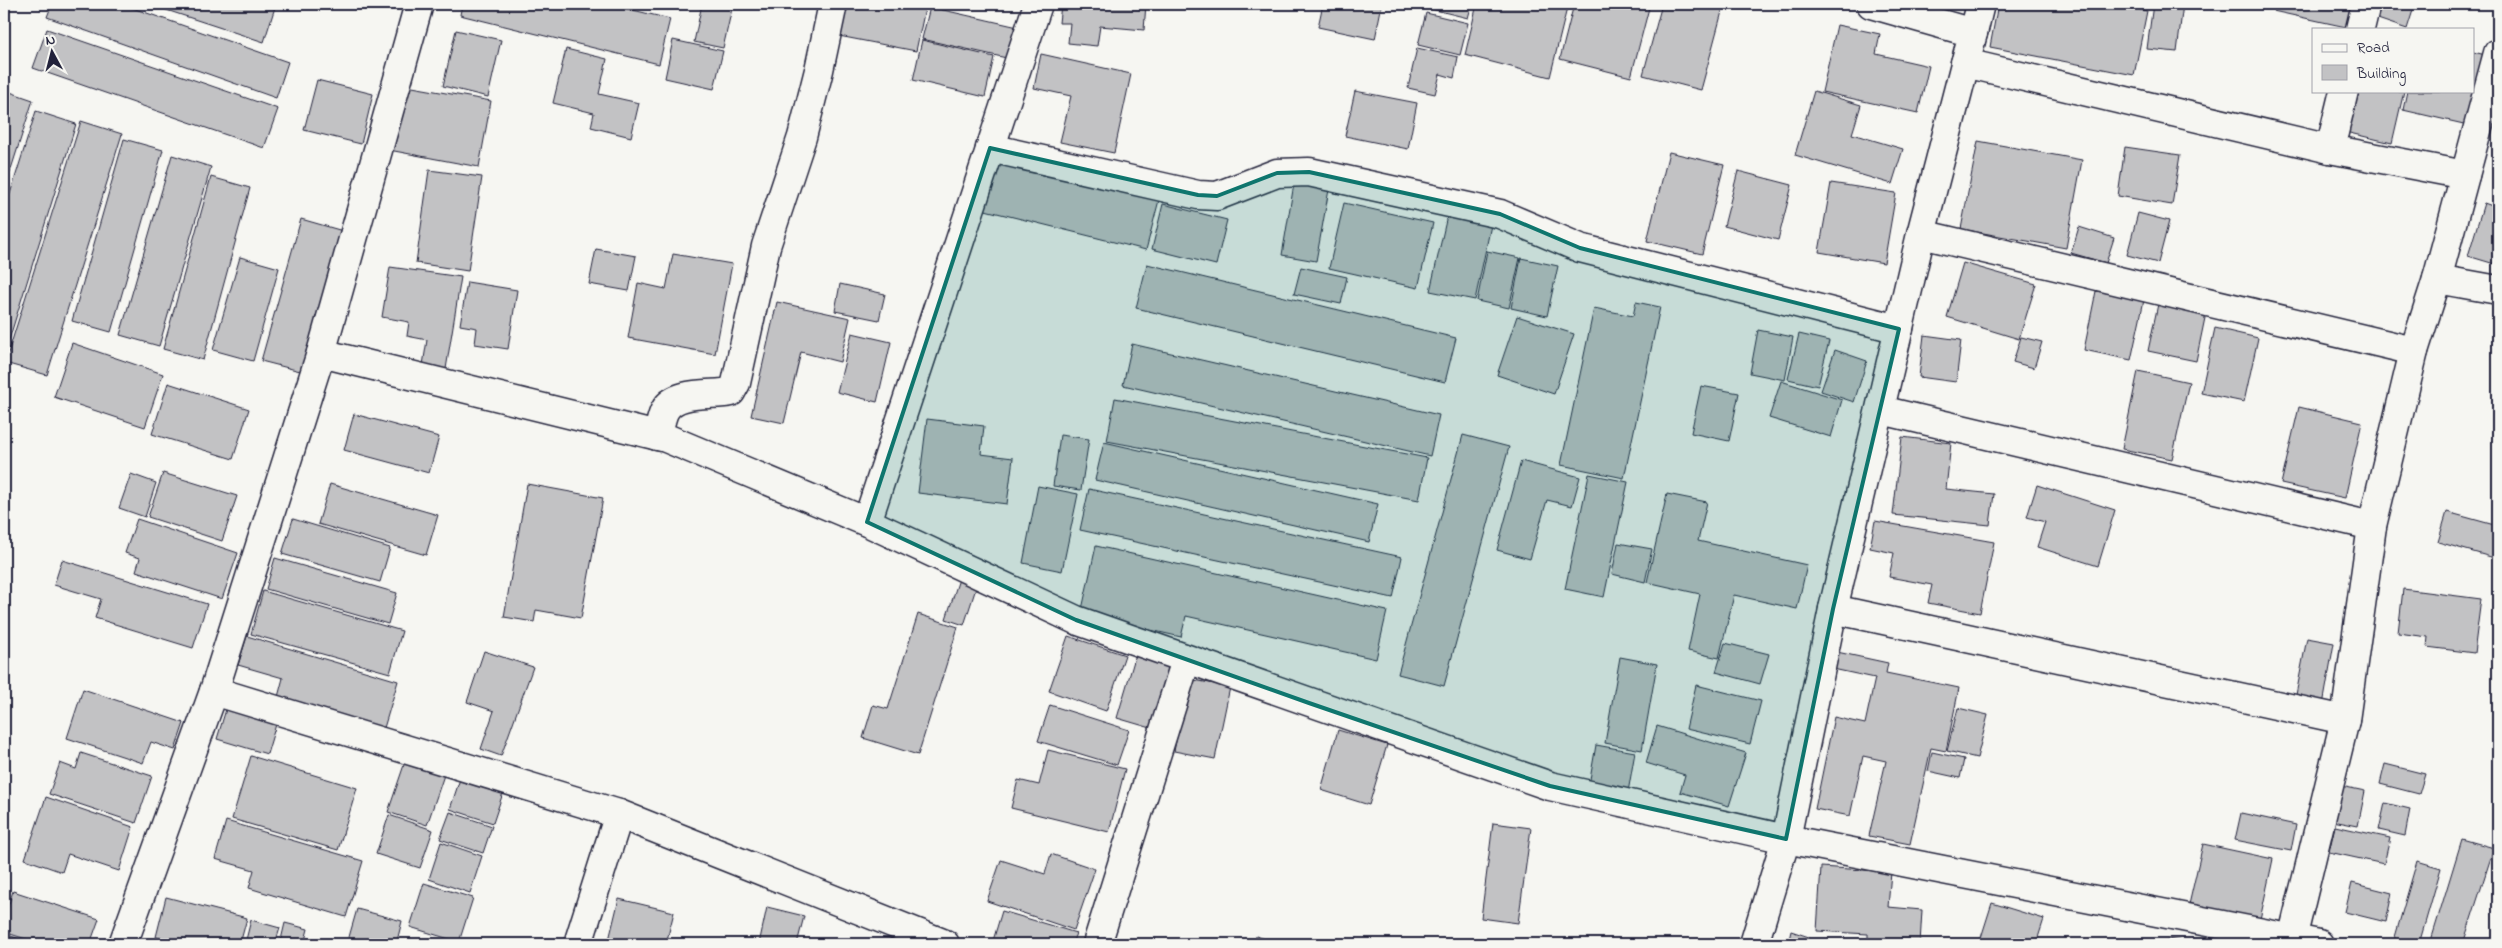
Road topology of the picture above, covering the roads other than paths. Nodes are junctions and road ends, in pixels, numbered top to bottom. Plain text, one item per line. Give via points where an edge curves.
1 (419, 4) edge
2 (833, 4) edge
3 (1038, 4) edge
4 (1871, 4) edge
5 (1980, 4) edge
6 (2366, 4) edge
7 (2360, 28) edge
8 (1973, 33) junction
9 (2498, 53) edge
10 (1965, 64) junction
11 (2344, 92) edge
12 (990, 148) junction
13 (2330, 149) junction
14 (2466, 175) junction
15 (1921, 234) junction
16 (2437, 279) junction
17 (2498, 290) edge
18 (1899, 329) junction
19 (2414, 351) junction
20 (321, 353) junction
21 (1881, 410) junction
22 (657, 436) junction
23 (867, 522) junction
24 (2372, 526) junction
25 (1833, 609) junction
26 (1186, 660) junction
27 (214, 691) junction
28 (2345, 720) junction
29 (619, 814) junction
30 (1786, 839) junction
31 (2292, 940) junction
32 (123, 944) edge
33 (578, 944) edge
34 (945, 944) edge
35 (1097, 944) edge
36 (1754, 944) edge
37 (2319, 944) edge

1 - 20 street
2 - 22 street via 802,137 766,246 736,383 731,392 672,402 665,410
3 - 12 street
4 - 8 street
5 - 8 street
6 - 7 street
8 - 10 street
9 - 14 street
10 - 13 street
10 - 15 street
11 - 13 street
12 - 18 street via 1198,195 1216,196 1277,173 1309,172 1500,214 1580,248
12 - 23 street
13 - 14 street
14 - 16 street
15 - 18 street
15 - 19 street
16 - 17 street
16 - 19 street
18 - 21 street
19 - 24 street
20 - 22 street
20 - 27 street
21 - 24 street
21 - 25 street
22 - 23 street
23 - 26 street via 1076,620
24 - 28 street
25 - 28 street
25 - 30 street
26 - 30 street via 1550,786
26 - 35 street
27 - 29 street
27 - 32 street
28 - 31 street
29 - 33 street
29 - 34 street
30 - 31 street
30 - 36 street
31 - 37 street

